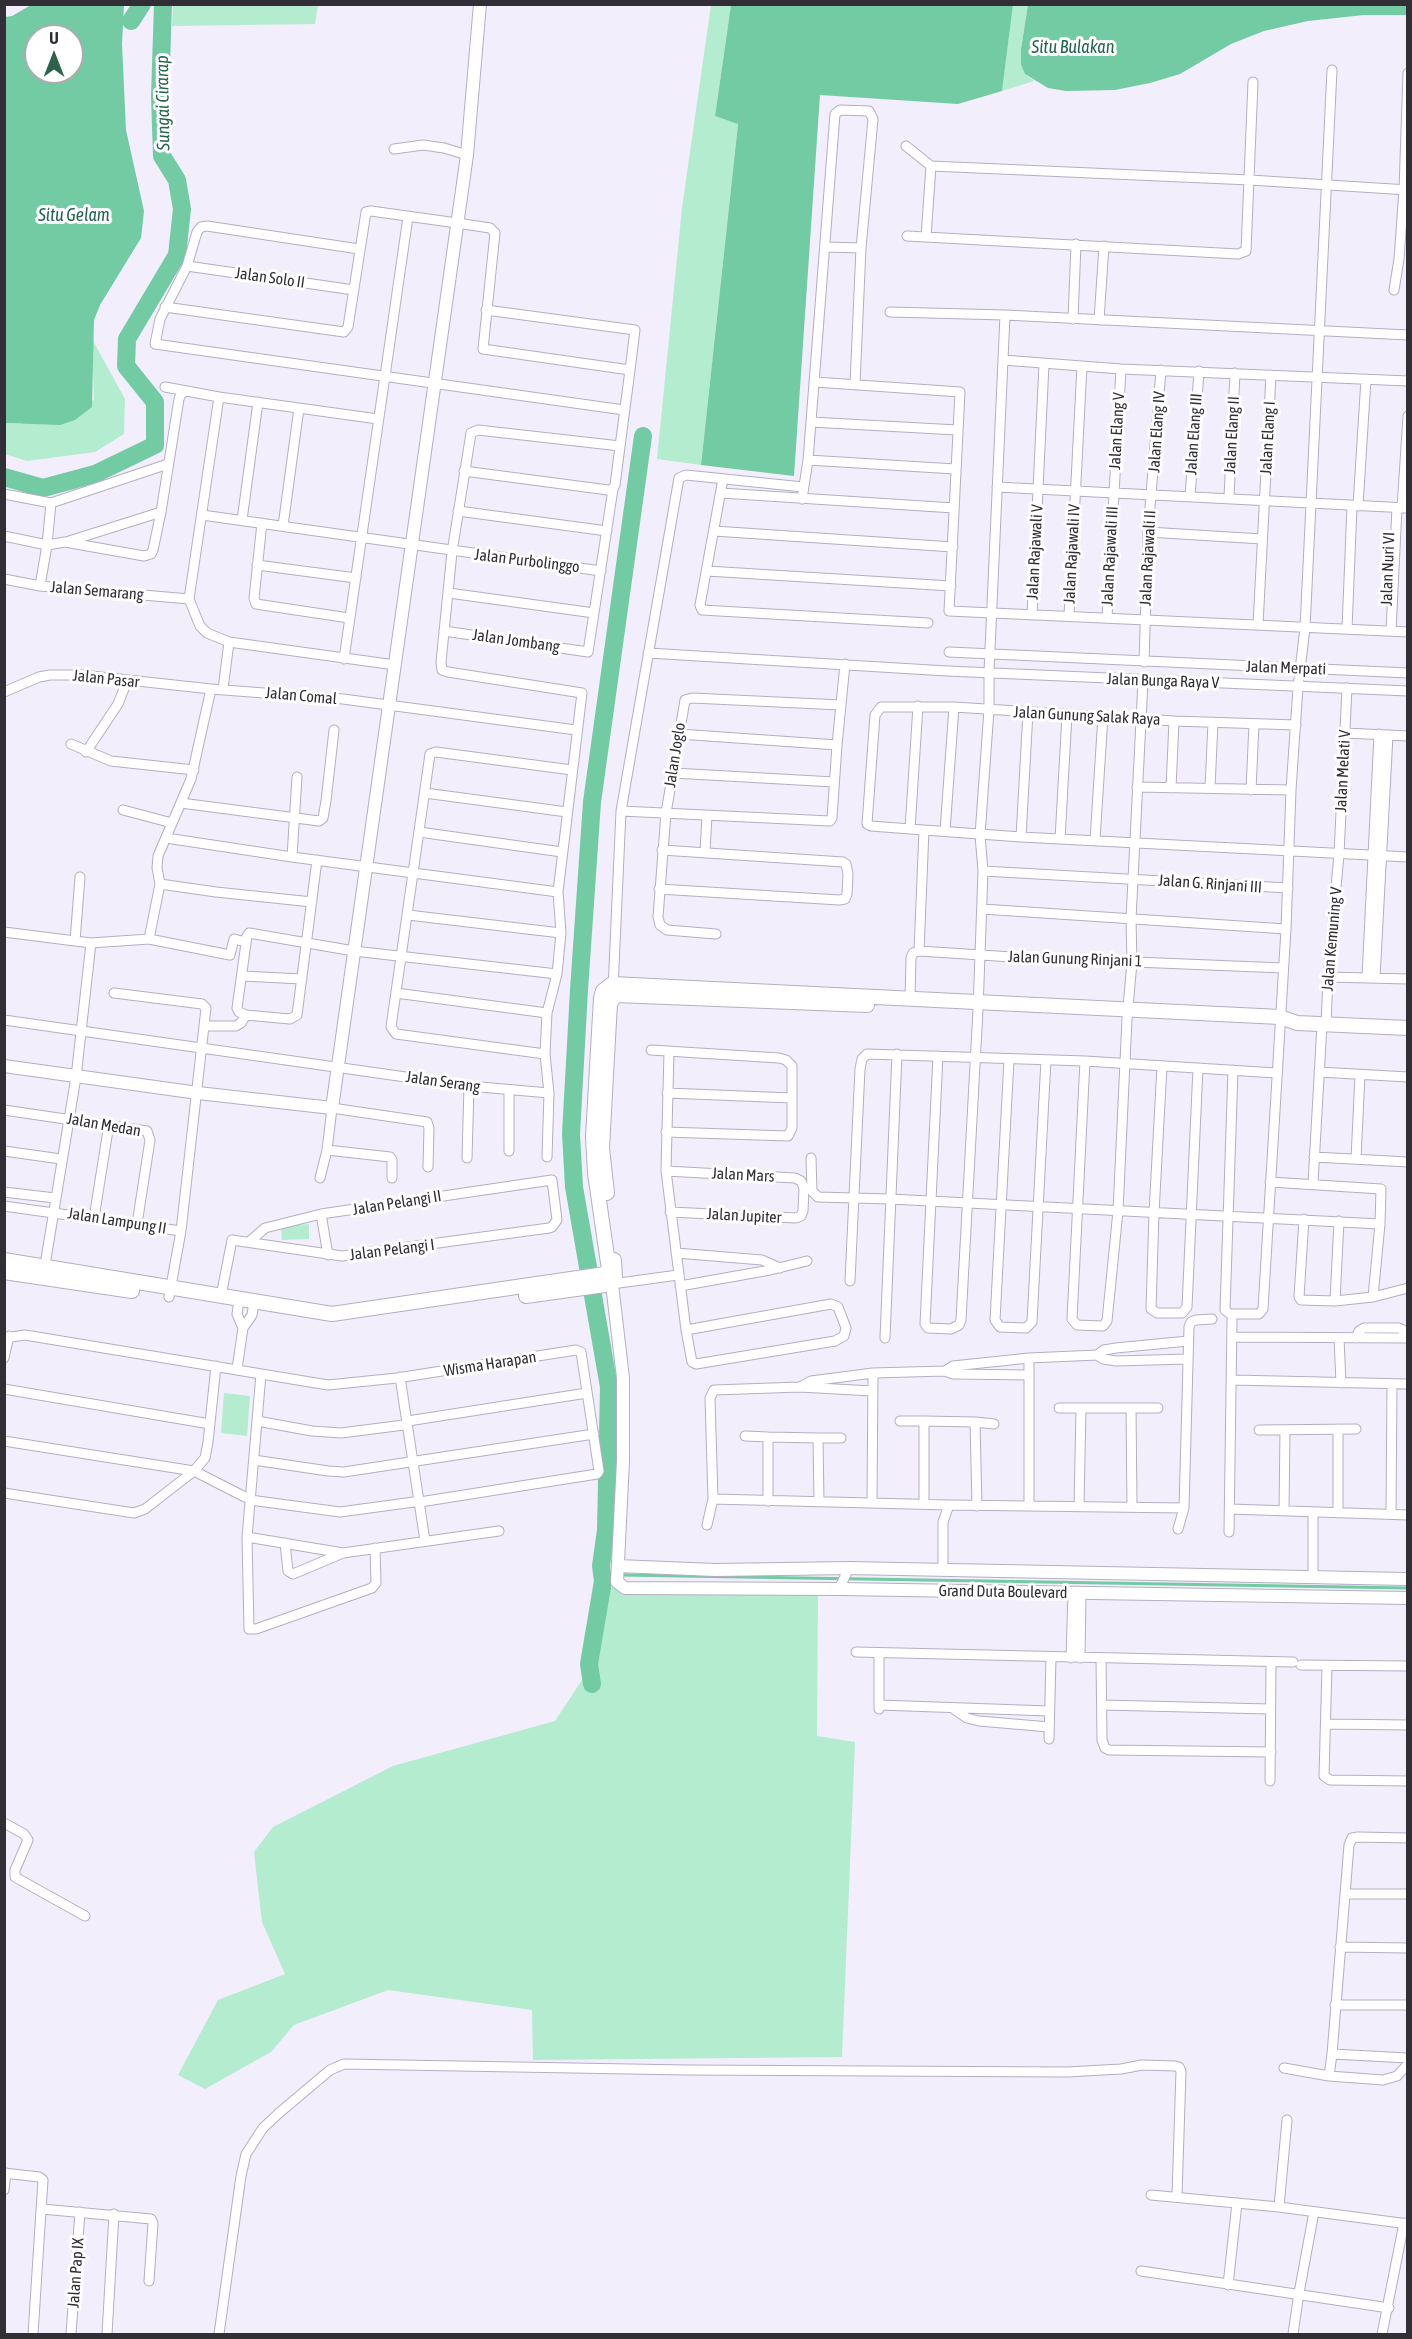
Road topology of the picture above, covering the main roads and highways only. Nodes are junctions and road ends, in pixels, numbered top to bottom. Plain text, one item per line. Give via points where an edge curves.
1 (613, 990) junction
2 (977, 1006) junction
3 (1407, 1028) edge
4 (4, 1260) edge
5 (44, 1271) junction
6 (4, 1272) edge
7 (608, 1279) junction
8 (170, 1292) junction
9 (238, 1303) junction
10 (254, 1306) junction

1 - 2 main road via 910,998
1 - 2 main road via 622,994
1 - 7 main road via 602,1149 615,1281
2 - 3 main road
4 - 5 main road
5 - 6 main road
5 - 8 main road
7 - 10 main road via 569,1280 341,1314
7 - 10 main road via 581,1289 334,1321
8 - 9 main road
8 - 9 main road via 221,1296
9 - 10 main road

